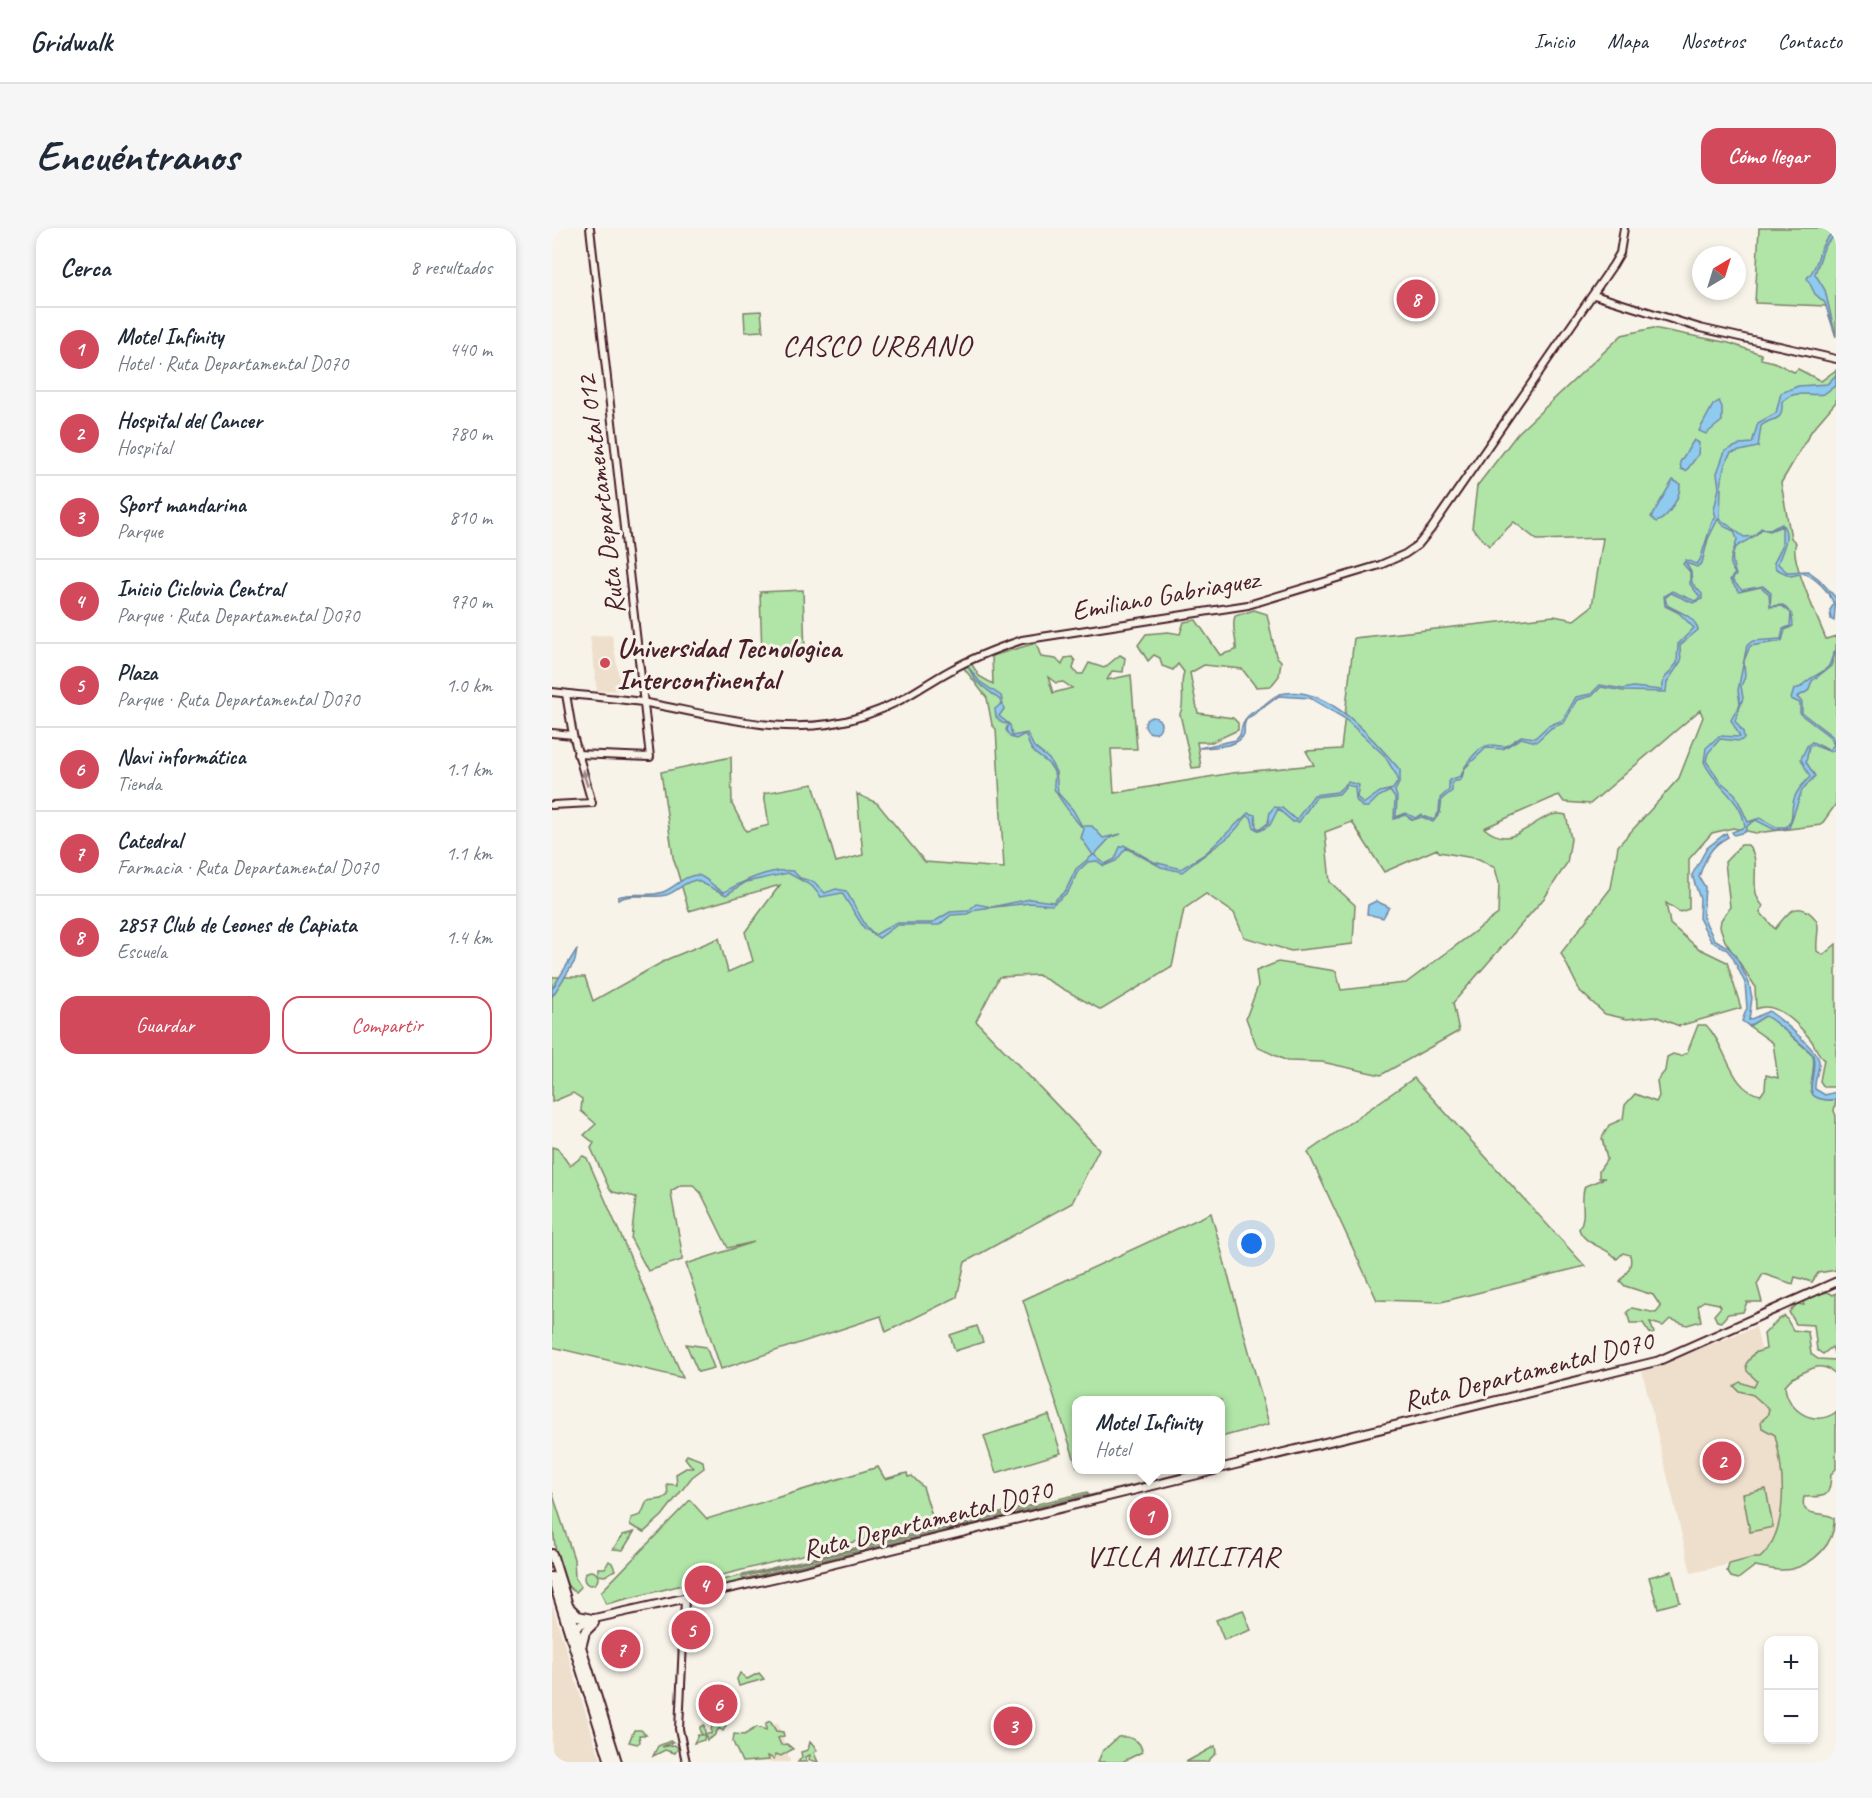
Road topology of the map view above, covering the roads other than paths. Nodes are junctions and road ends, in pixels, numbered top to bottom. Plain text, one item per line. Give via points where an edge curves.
1 (590, 228) edge
2 (1624, 228) edge
3 (1594, 295) junction
4 (1836, 359) edge
5 (552, 692) edge
6 (566, 694) junction
7 (644, 703) junction
8 (552, 733) edge
9 (573, 735) junction
10 (577, 754) junction
11 (552, 805) edge
12 (1836, 1282) edge
13 (1225, 1467) edge
14 (1200, 1474) edge
15 (552, 1554) edge
16 (552, 1575) edge
17 (684, 1599) junction
18 (567, 1602) junction
19 (594, 1620) junction
20 (575, 1625) junction
21 (582, 1652) junction
22 (581, 1671) junction
23 (610, 1762) edge
24 (616, 1762) edge
25 (686, 1762) edge

1 - 7 main road, Ruta Departamental 012
2 - 3 main road, Emiliano Gabriaguez via 1620,253
3 - 4 main road via 1700,328
3 - 7 main road, Emiliano Gabriaguez via 1431,530 1418,545 1397,558 1248,605 1022,640 951,670 889,707 832,723 794,728 771,726
5 - 6 main road, Emiliano Gabriaguez
6 - 7 main road, Emiliano Gabriaguez
6 - 9 main road
7 - 10 main road, Ruta Departamental 012 via 650,757
8 - 9 main road
9 - 10 main road
11 -> 10 main road via 592,803
12 - 13 main road, Ruta Departamental D070 via 1658,1361
14 - 17 main road, Ruta Departamental D070
15 - 18 highway
16 - 20 highway via 566,1614
16 - 22 highway
17 - 19 main road, Ruta Departamental D070
17 - 25 main road via 679,1729
18 - 19 highway via 578,1616
18 - 20 highway
19 - 20 main road, Ruta Departamental D070
19 - 21 highway via 585,1632
20 - 21 highway
20 - 22 highway via 573,1636
21 - 24 highway
22 - 23 highway

